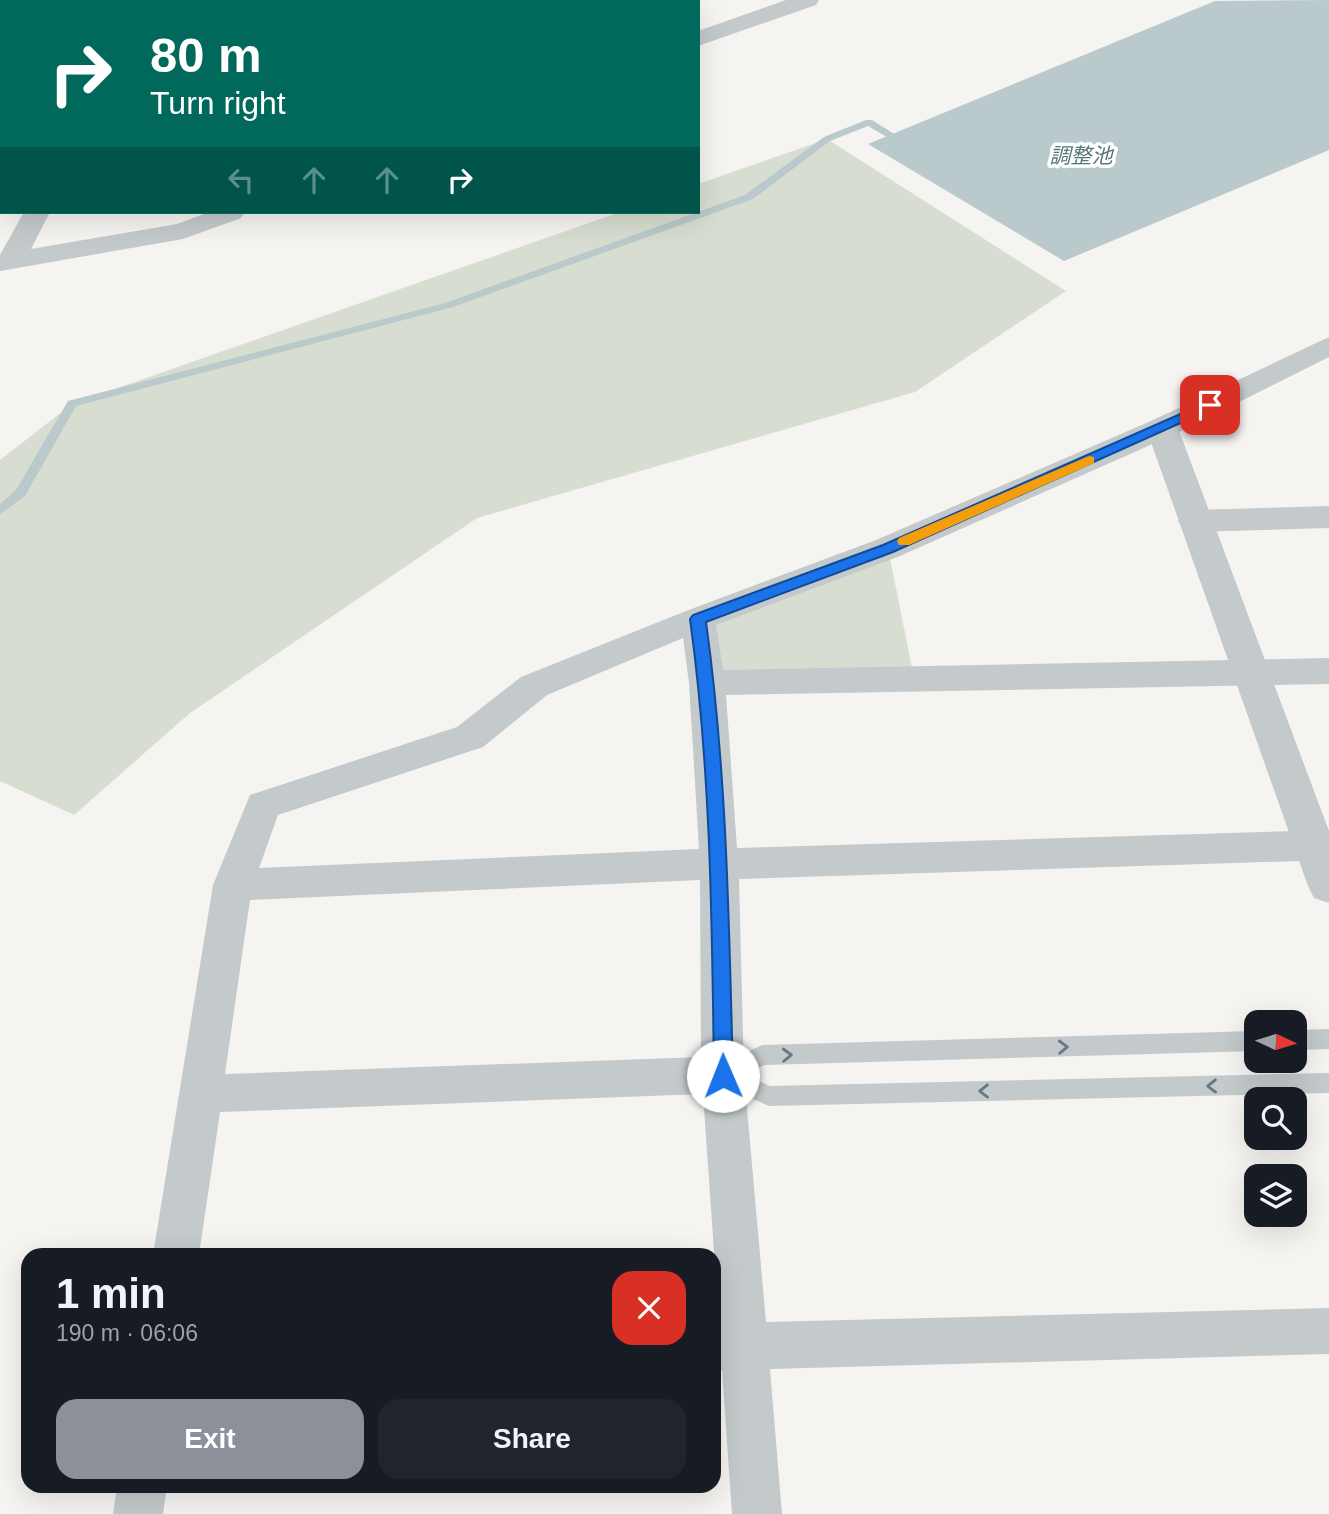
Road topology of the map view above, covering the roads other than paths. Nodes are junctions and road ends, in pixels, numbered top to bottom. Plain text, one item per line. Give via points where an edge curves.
1 (808, 0) edge
2 (763, 8) edge
3 (700, 38) edge
4 (36, 214) edge
5 (222, 214) edge
6 (186, 221) edge
7 (6, 262) edge
8 (1329, 346) edge
9 (1162, 428) junction
10 (1329, 517) edge
11 (1194, 522) junction
12 (698, 619) junction
13 (1329, 671) edge
14 (1252, 674) junction
15 (707, 683) junction
16 (1322, 845) edge
17 (719, 864) junction
18 (233, 884) junction
19 (1329, 886) edge
20 (1329, 1039) edge
21 (1307, 1040) edge
22 (1244, 1041) edge
23 (723, 1076) junction
24 (1329, 1083) edge
25 (200, 1094) junction
26 (177, 1248) edge
27 (1329, 1331) edge
28 (729, 1346) edge
29 (141, 1493) edge
30 (138, 1514) edge
31 (757, 1514) edge

1 - 2 street
2 - 3 street
4 - 7 street
5 - 6 street
6 - 7 street
8 - 9 street
9 - 11 street
9 - 12 street via 888,548
10 - 11 street
11 - 14 street
12 - 15 street
12 - 18 street via 534,686 470,737 263,805
13 - 14 street
14 - 15 street
14 - 16 street
15 - 17 street
16 - 17 street
16 - 19 street
17 - 18 street
17 - 23 street
18 - 25 street
20 - 21 lane
23 -> 22 lane via 762,1055
24 -> 23 lane via 769,1096
23 - 25 street
23 - 28 street
25 - 26 street
27 - 28 street
28 - 31 street
29 - 30 street

